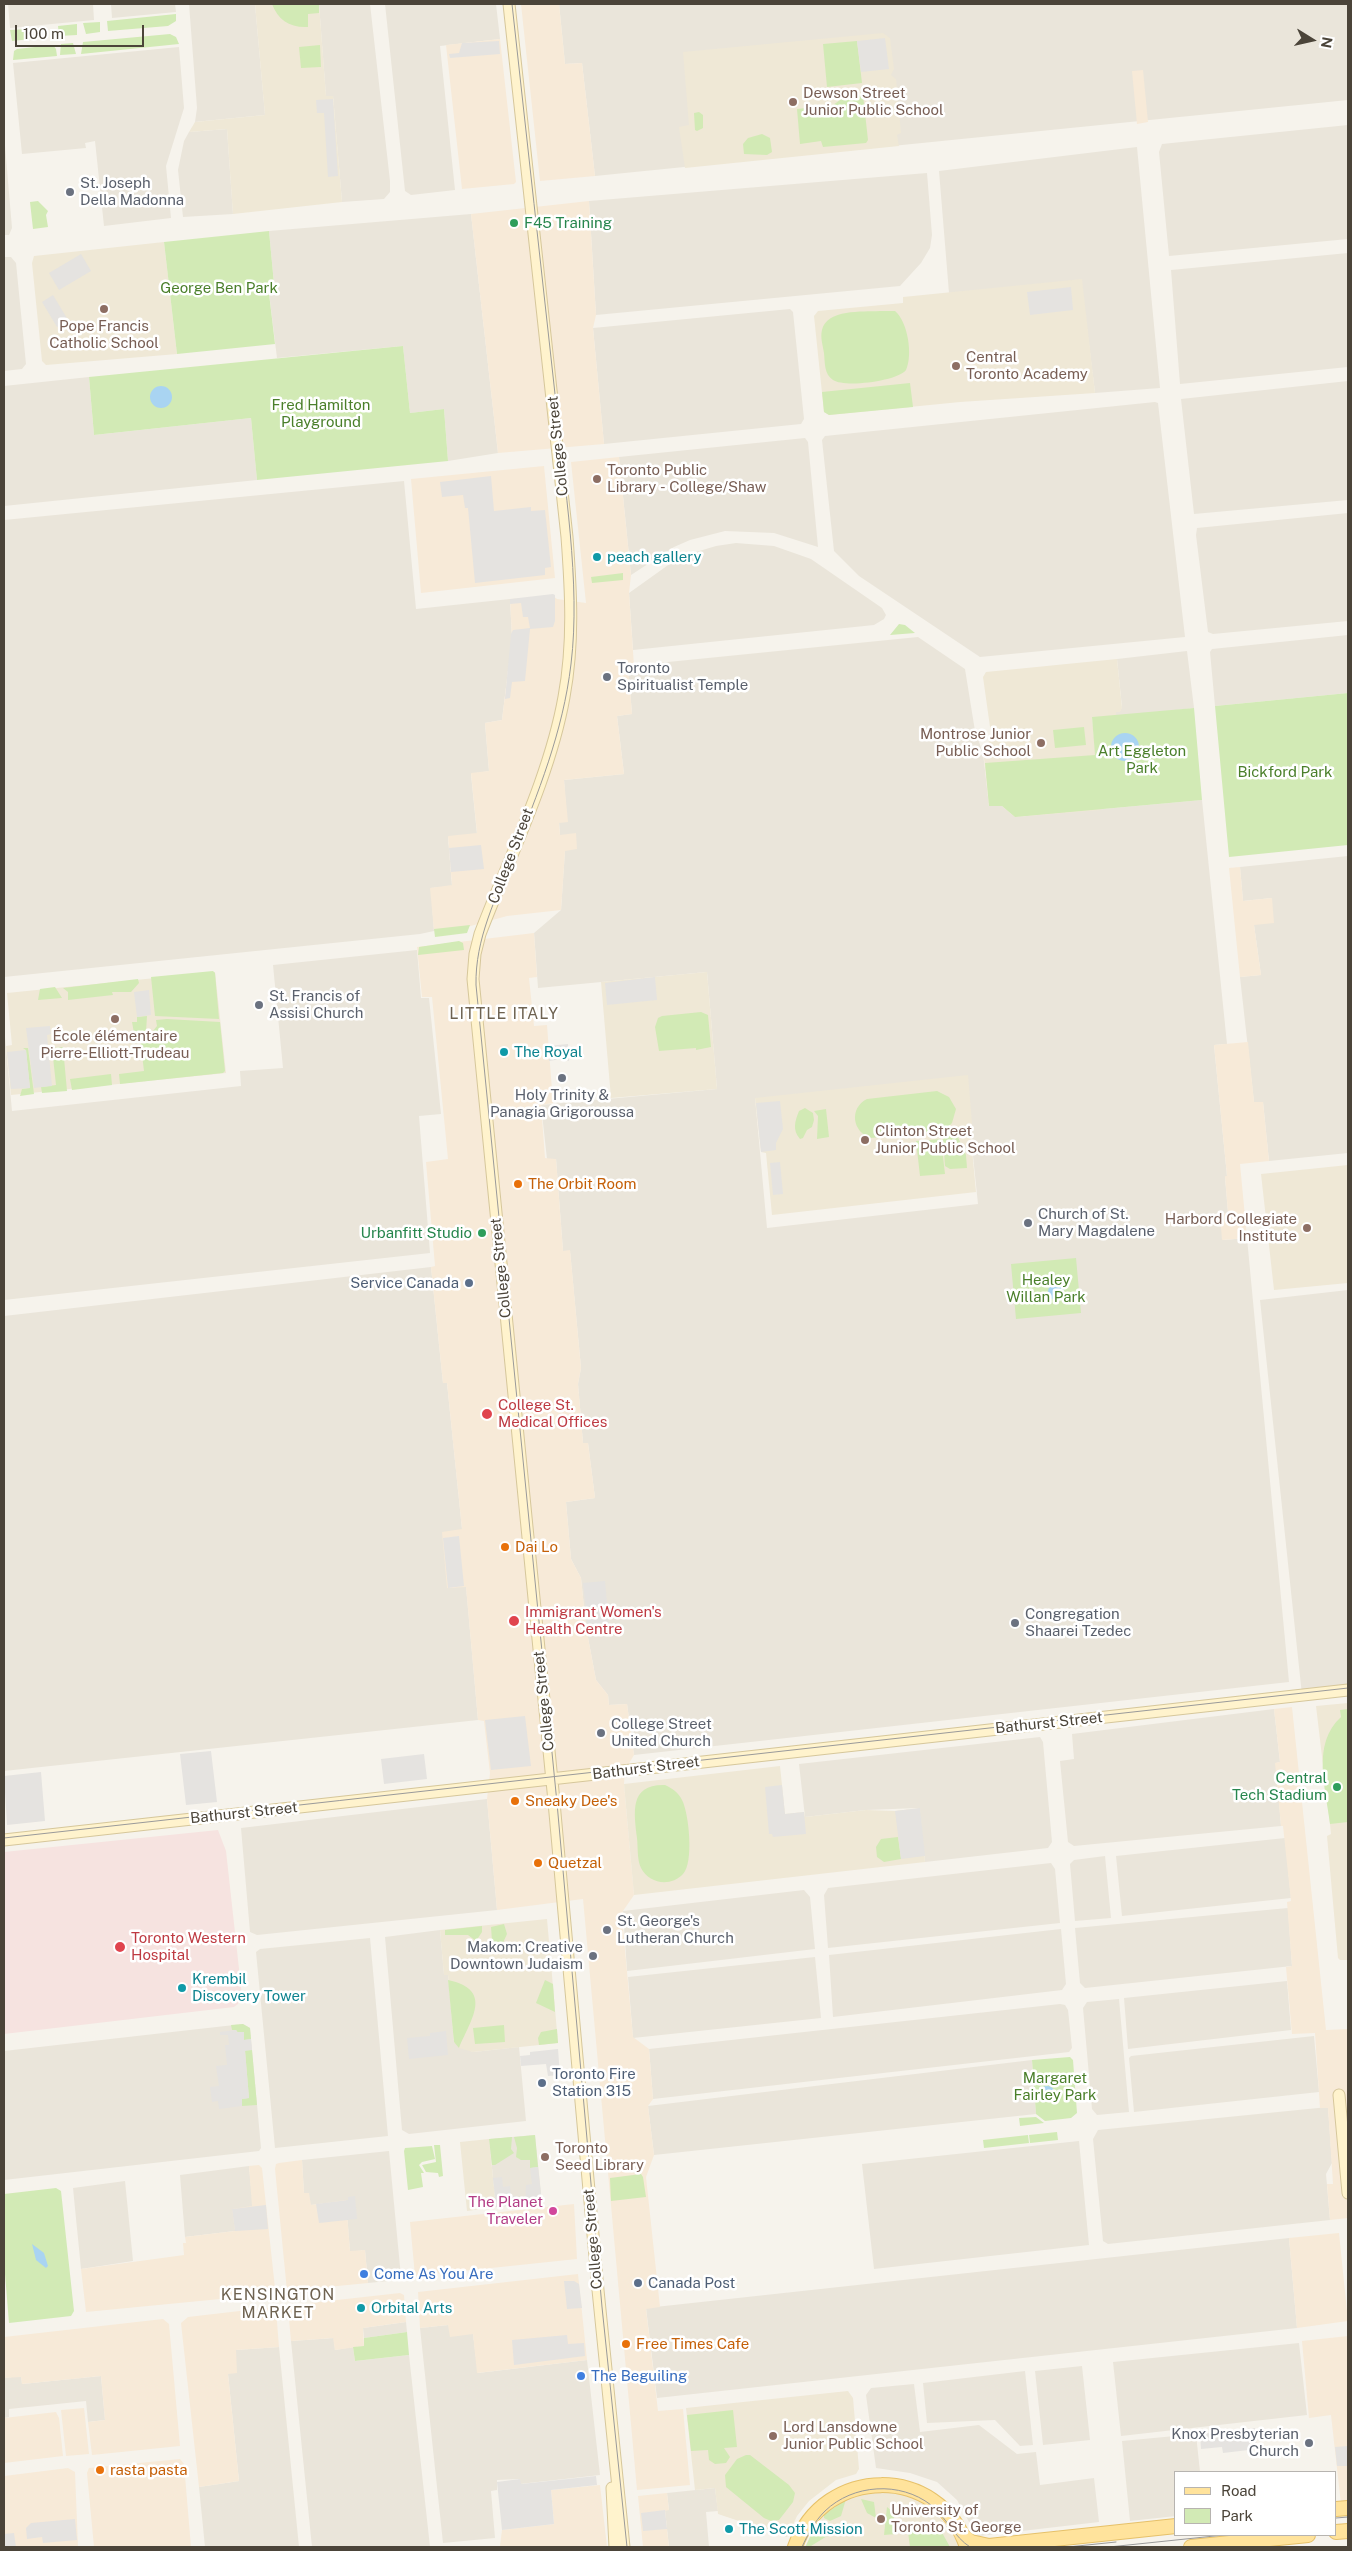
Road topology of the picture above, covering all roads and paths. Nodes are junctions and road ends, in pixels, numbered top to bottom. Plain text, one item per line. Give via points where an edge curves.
1 (509, 4) edge
2 (1348, 1690) edge
3 (552, 1778) junction
4 (4, 1840) edge
5 (1339, 2095) dead end
6 (1348, 2193) edge
7 (616, 2462) junction
8 (1174, 2526) edge
9 (1298, 2536) edge
10 (965, 2541) edge
11 (615, 2547) edge
12 (624, 2547) edge
13 (795, 2547) edge
14 (1191, 2547) edge

1 - 3 main road, College Street via 567,528 572,625 568,675 557,729 480,934 474,979
2 - 3 main road, Bathurst Street
3 - 4 main road, Bathurst Street
3 - 7 main road, College Street
5 - 6 main road
7 - 11 main road via 612,2478
7 - 12 main road, College Street
8 - 10 main road via 989,2546
9 - 14 main road
10 - 13 main road via 951,2517 928,2497 899,2486 873,2485 847,2491 828,2502 806,2525

